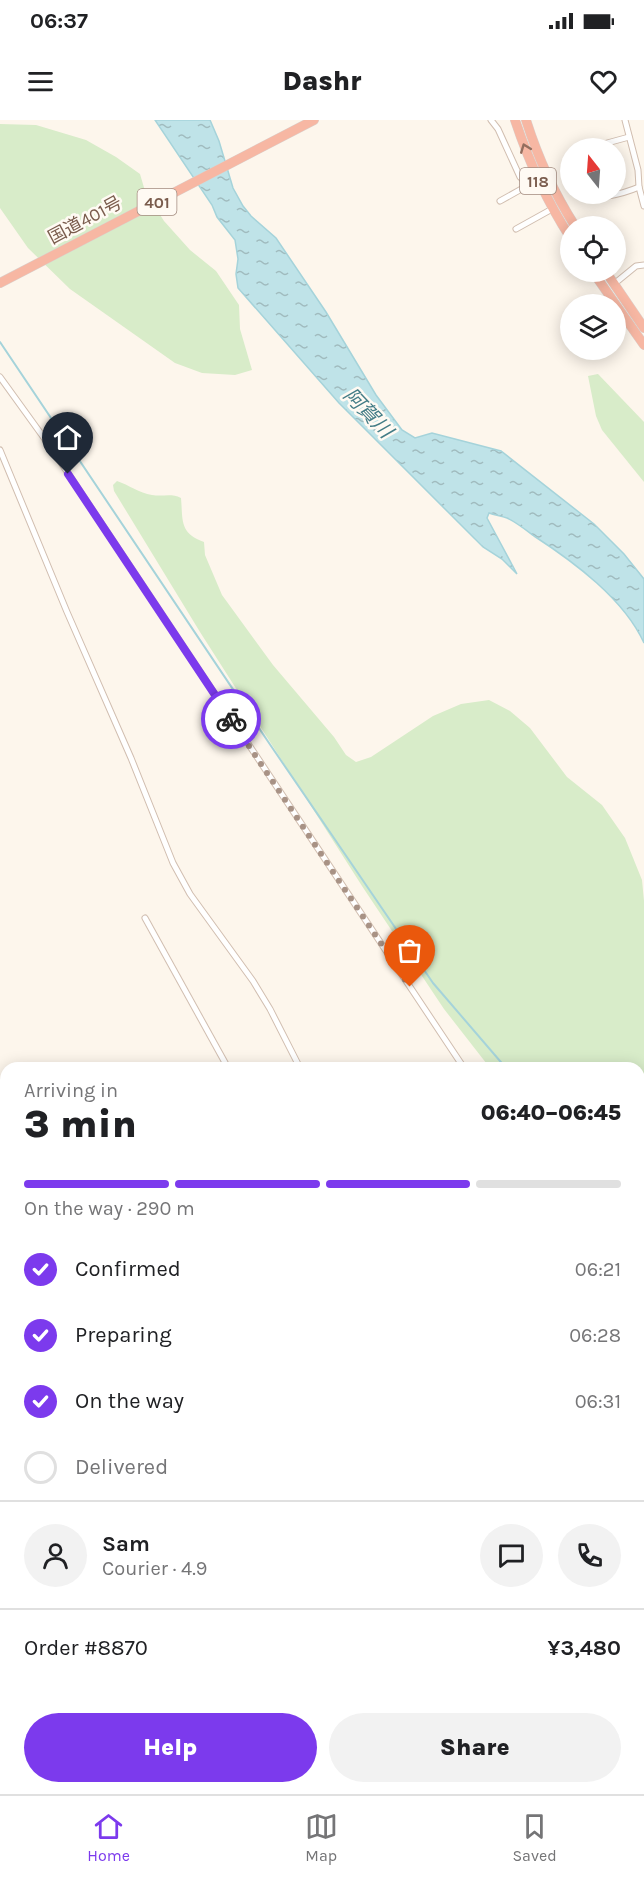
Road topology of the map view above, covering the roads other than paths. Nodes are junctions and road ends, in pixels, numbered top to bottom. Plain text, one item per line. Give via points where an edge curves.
1 (314, 120) edge
2 (491, 120) edge
3 (515, 120) edge
4 (526, 120) edge
5 (625, 120) edge
6 (629, 137) junction
7 (625, 138) edge
8 (538, 180) junction
9 (527, 183) junction
10 (639, 187) junction
11 (626, 191) edge
12 (500, 201) dead end
13 (644, 206) edge
14 (552, 209) junction
15 (569, 216) edge
16 (560, 221) edge
17 (516, 229) dead end
18 (644, 265) edge
19 (600, 282) edge
20 (0, 283) edge
21 (614, 284) joint
22 (644, 328) edge
23 (644, 345) edge
24 (0, 376) edge
25 (0, 450) edge
26 (145, 918) dead end
27 (225, 1062) edge
28 (297, 1062) edge
29 (460, 1062) edge

1 - 20 highway, 国道401号 / 401
2 - 9 street via 520,177
8 -> 3 highway, 118
4 - 15 highway, 118 via 545,173
5 - 6 street
6 - 7 street
6 - 10 street
8 - 9 street
8 - 14 highway, 118
9 - 12 street
10 - 11 street
10 - 13 street
14 - 16 highway, 118
14 - 17 street
18 - 21 street via 636,266
19 - 23 highway
21 - 22 highway
24 - 29 street
25 - 28 street via 173,862 190,894 253,981
26 - 27 street

